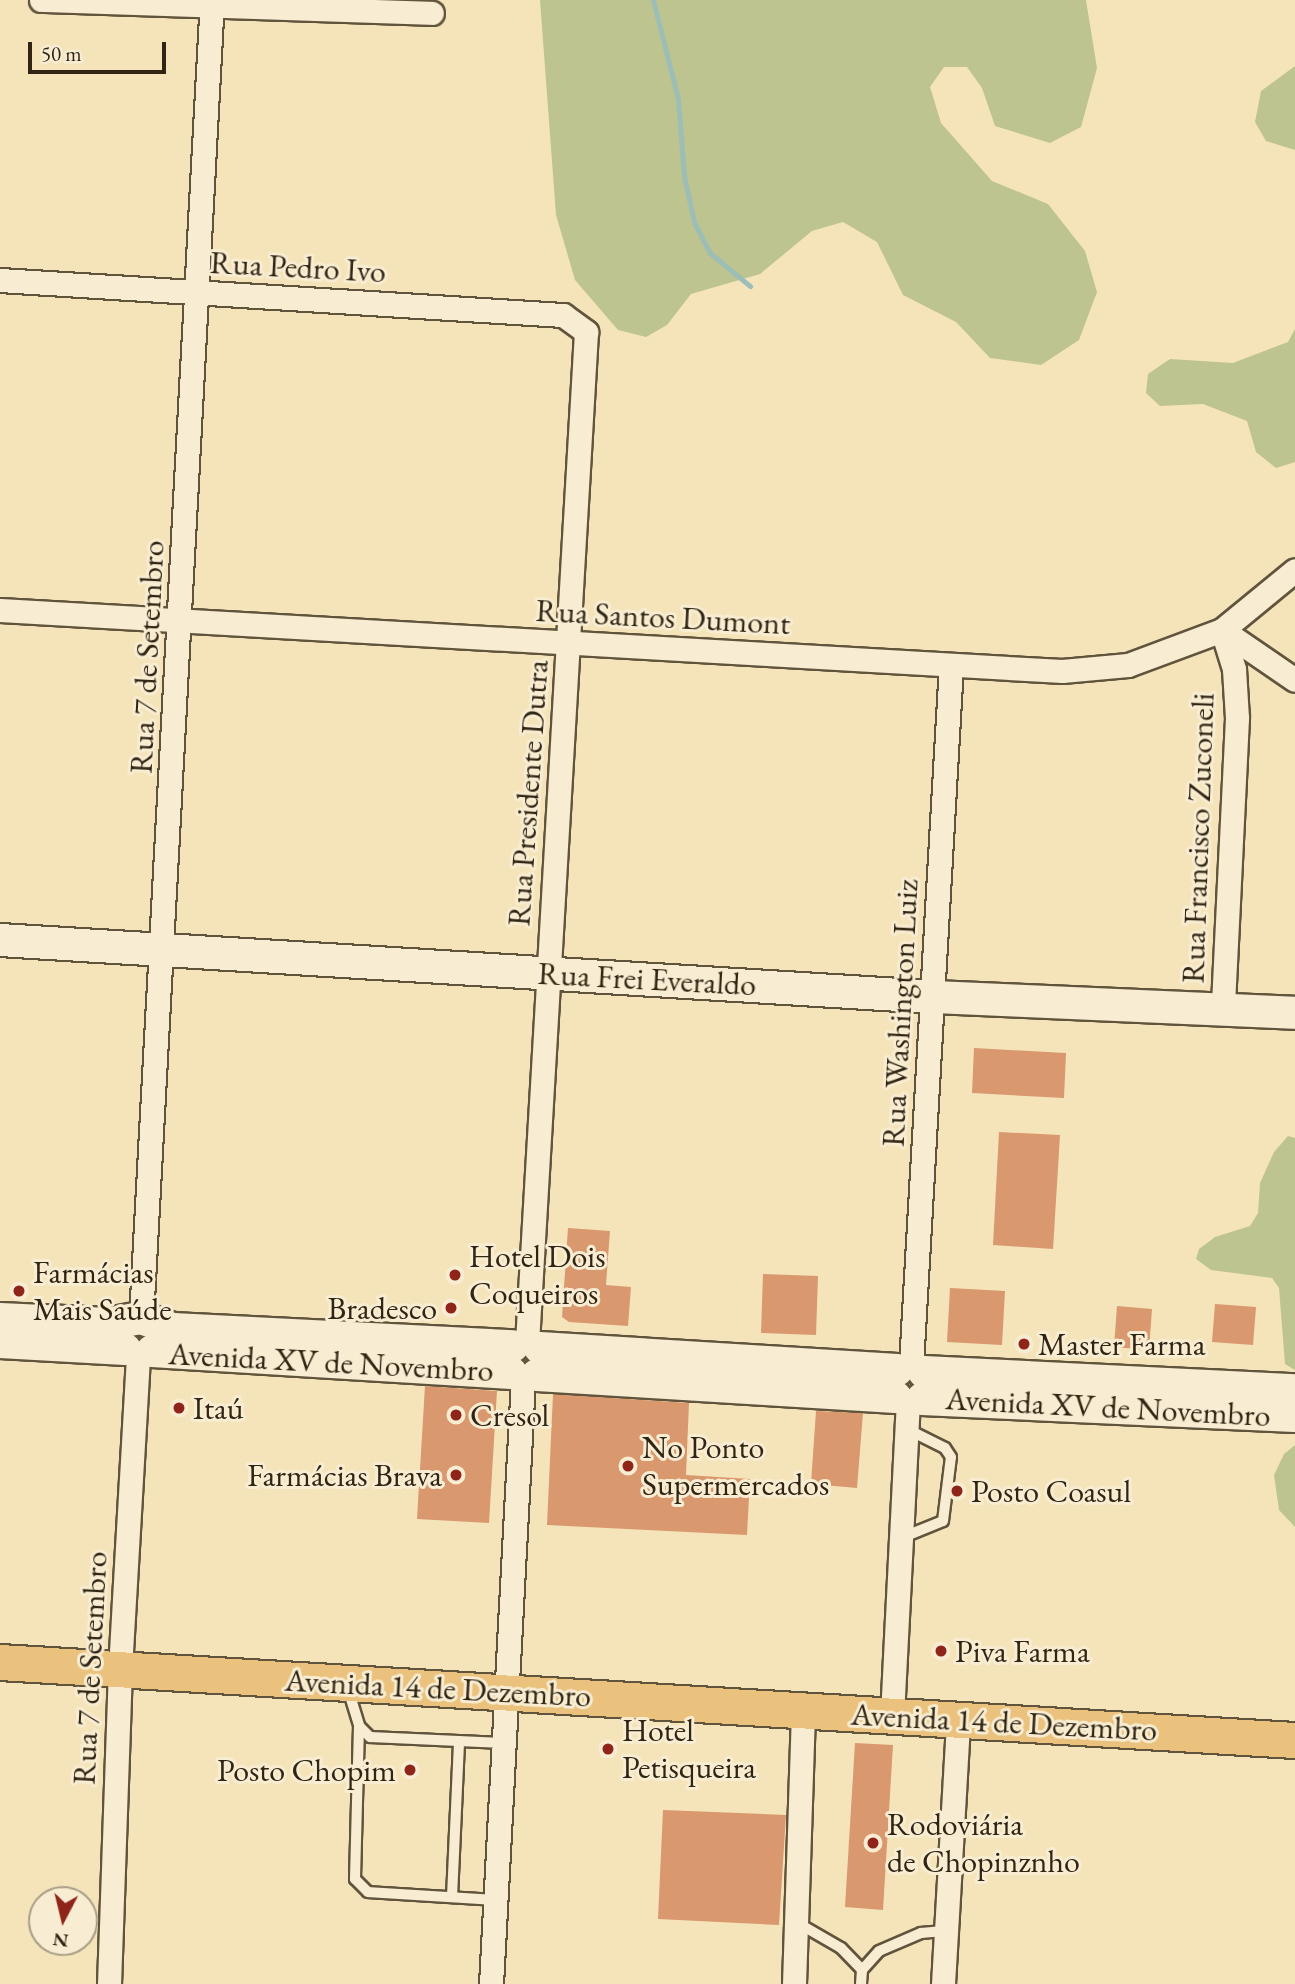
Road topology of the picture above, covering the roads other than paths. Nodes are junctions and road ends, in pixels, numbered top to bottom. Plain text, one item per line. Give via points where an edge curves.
1 (41, 0) edge
2 (211, 3) edge
3 (432, 13) dead end
4 (0, 280) edge
5 (196, 292) junction
6 (586, 331) joint
7 (1295, 570) edge
8 (0, 610) edge
9 (182, 621) junction
10 (1222, 630) junction
11 (569, 644) junction
12 (951, 665) junction
13 (1295, 680) edge
14 (0, 940) edge
15 (162, 949) junction
16 (548, 974) junction
17 (933, 997) junction
18 (1223, 1008) junction
19 (1295, 1013) edge
20 (0, 1319) edge
21 (139, 1337) junction
22 (0, 1342) edge
23 (525, 1360) junction
24 (909, 1391) junction
25 (1293, 1399) edge
26 (901, 1538) junction
27 (0, 1662) edge
28 (120, 1669) junction
29 (346, 1683) junction
30 (506, 1692) junction
31 (803, 1710) junction
32 (892, 1716) junction
33 (958, 1720) junction
34 (359, 1726) junction
35 (1295, 1740) edge
36 (460, 1741) junction
37 (503, 1743) junction
38 (452, 1897) junction
39 (495, 1900) junction
40 (796, 1922) junction
41 (946, 1931) junction
42 (862, 1970) junction
43 (109, 1984) edge
44 (491, 1984) edge
45 (794, 1984) edge
46 (861, 1984) edge
47 (943, 1984) edge

1 - 2 street
2 - 3 street
2 - 5 street, Rua 7 de Setembro
4 - 5 street, Rua Pedro Ivo
5 - 6 street, Rua Pedro Ivo via 563,315
5 - 9 street, Rua 7 de Setembro
6 - 11 street, Rua Presidente Dutra
7 - 10 street, Rua Santos Dumont
8 - 9 street, Rua Santos Dumont
9 - 11 street, Rua Santos Dumont
9 - 15 street, Rua 7 de Setembro
10 - 12 street, Rua Santos Dumont via 1128,665 1062,671
10 - 13 street
10 - 18 street, Rua Francisco Zuconeli via 1234,669 1237,718
11 - 12 street, Rua Santos Dumont
11 - 16 street, Rua Presidente Dutra
12 - 17 street, Rua Washington Luiz
14 - 15 main road, Rua Frei Everaldo
15 - 16 main road, Rua Frei Everaldo
15 - 21 street, Rua 7 de Setembro
16 - 17 main road, Rua Frei Everaldo
16 - 23 street, Rua Presidente Dutra
17 - 18 main road, Rua Frei Everaldo
17 - 24 street, Rua Washington Luiz
18 - 19 main road, Rua Frei Everaldo
20 - 21 main road, Avenida XV de Novembro
21 - 22 main road, Avenida XV de Novembro
21 - 23 main road, Avenida XV de Novembro
21 - 28 street, Rua 7 de Setembro
23 - 24 main road, Avenida XV de Novembro
23 - 30 street, Rua Presidente Dutra
24 - 25 main road, Avenida XV de Novembro
24 - 26 street, Rua Washington Luiz
24 - 26 lane via 951,1457 943,1521
26 - 32 street, Rua Washington Luiz
27 - 28 main road, Avenida 14 de Dezembro
28 - 29 main road, Avenida 14 de Dezembro
28 - 43 street, Rua 7 de Setembro
29 - 30 main road, Avenida 14 de Dezembro
29 - 34 lane
30 - 31 main road, Avenida 14 de Dezembro
30 - 37 street, Rua Presidente Dutra
31 - 32 main road, Avenida 14 de Dezembro
31 - 40 street
32 - 33 main road, Avenida 14 de Dezembro
33 - 35 main road, Avenida 14 de Dezembro
33 - 41 street
34 - 36 lane via 370,1737
34 - 38 lane via 355,1879 368,1892
36 - 37 lane
36 - 38 lane
37 - 39 street, Rua Presidente Dutra
38 - 39 lane
39 - 44 street, Rua Presidente Dutra
40 - 42 lane via 842,1948
40 - 45 street
41 - 42 lane via 898,1940
41 - 47 street
42 - 46 lane

